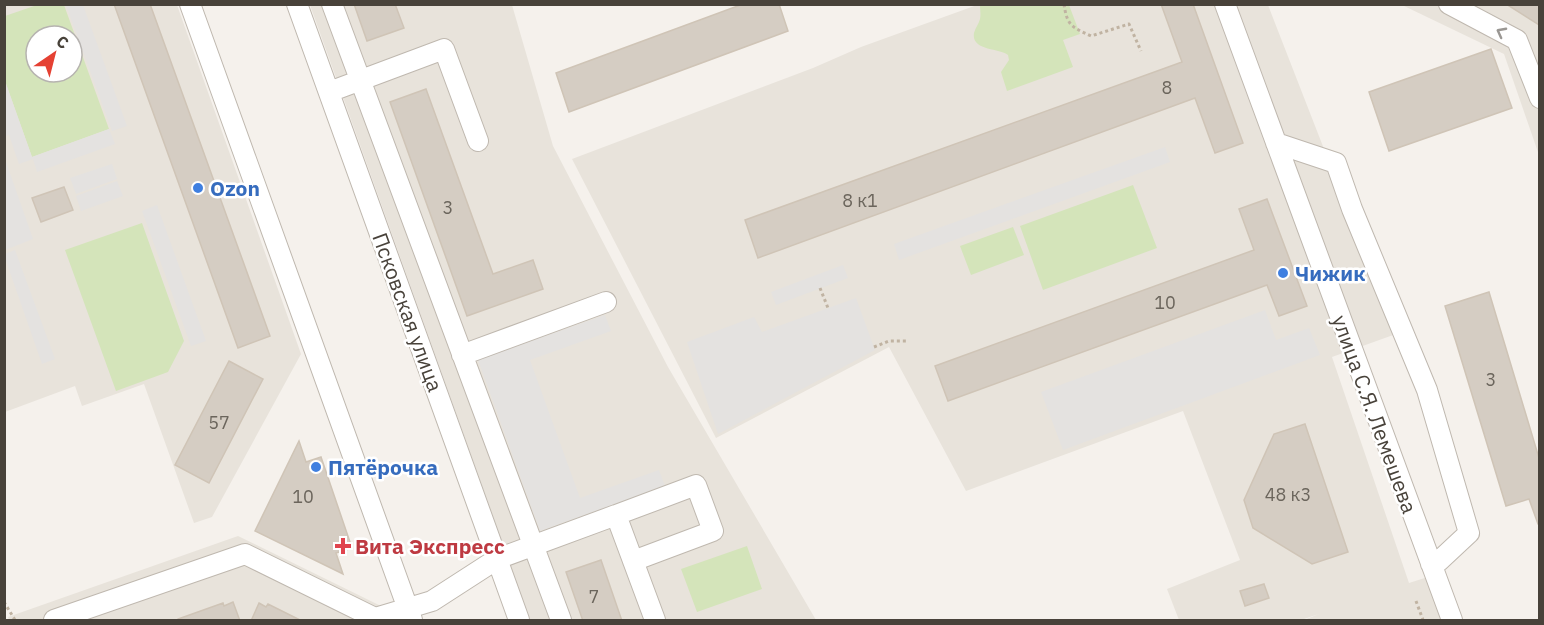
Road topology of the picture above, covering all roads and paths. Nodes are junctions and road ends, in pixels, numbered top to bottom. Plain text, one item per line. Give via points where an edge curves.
1 (190, 4) edge
2 (297, 4) edge
3 (332, 4) edge
4 (1064, 4) edge
5 (1225, 4) edge
6 (1449, 4) edge
7 (1141, 51) dead end
8 (360, 80) junction
9 (329, 92) junction
10 (1539, 98) edge
11 (478, 141) dead end
12 (1276, 143) junction
13 (820, 288) dead end
14 (606, 302) dead end
15 (828, 308) dead end
16 (906, 341) dead end
17 (874, 347) dead end
18 (462, 355) junction
19 (616, 515) junction
20 (533, 546) junction
21 (497, 559) junction
22 (633, 561) junction
23 (1431, 564) junction
24 (1416, 601) dead end
25 (4, 602) edge
26 (410, 614) edge
27 (15, 621) edge
28 (54, 621) edge
29 (519, 621) edge
30 (561, 621) edge
31 (655, 621) edge
32 (1423, 621) edge
33 (1452, 621) edge

1 - 26 street
2 - 9 street, Псковская улица
3 - 8 street
4 - 7 path via 1066,18 1073,28 1091,36 1129,24
5 - 12 street, улица С.Я. Лемешева
10 -> 6 street via 1517,40
8 - 9 street
8 - 11 street via 444,49
8 - 18 street
9 - 21 street, Псковская улица
12 - 23 street, улица С.Я. Лемешева
12 - 23 street via 1336,163 1427,390 1469,533
13 - 15 path
14 - 18 street
16 - 17 path via 889,340
18 - 20 street
19 - 20 street
19 - 22 street
19 - 22 street via 696,485 700,494 713,531
20 - 21 street
20 - 30 street
21 - 26 street
21 - 29 street, Псковская улица
22 - 31 street
23 - 33 street, улица С.Я. Лемешева
24 - 32 path
25 - 27 path
26 - 28 street via 375,618 244,554

